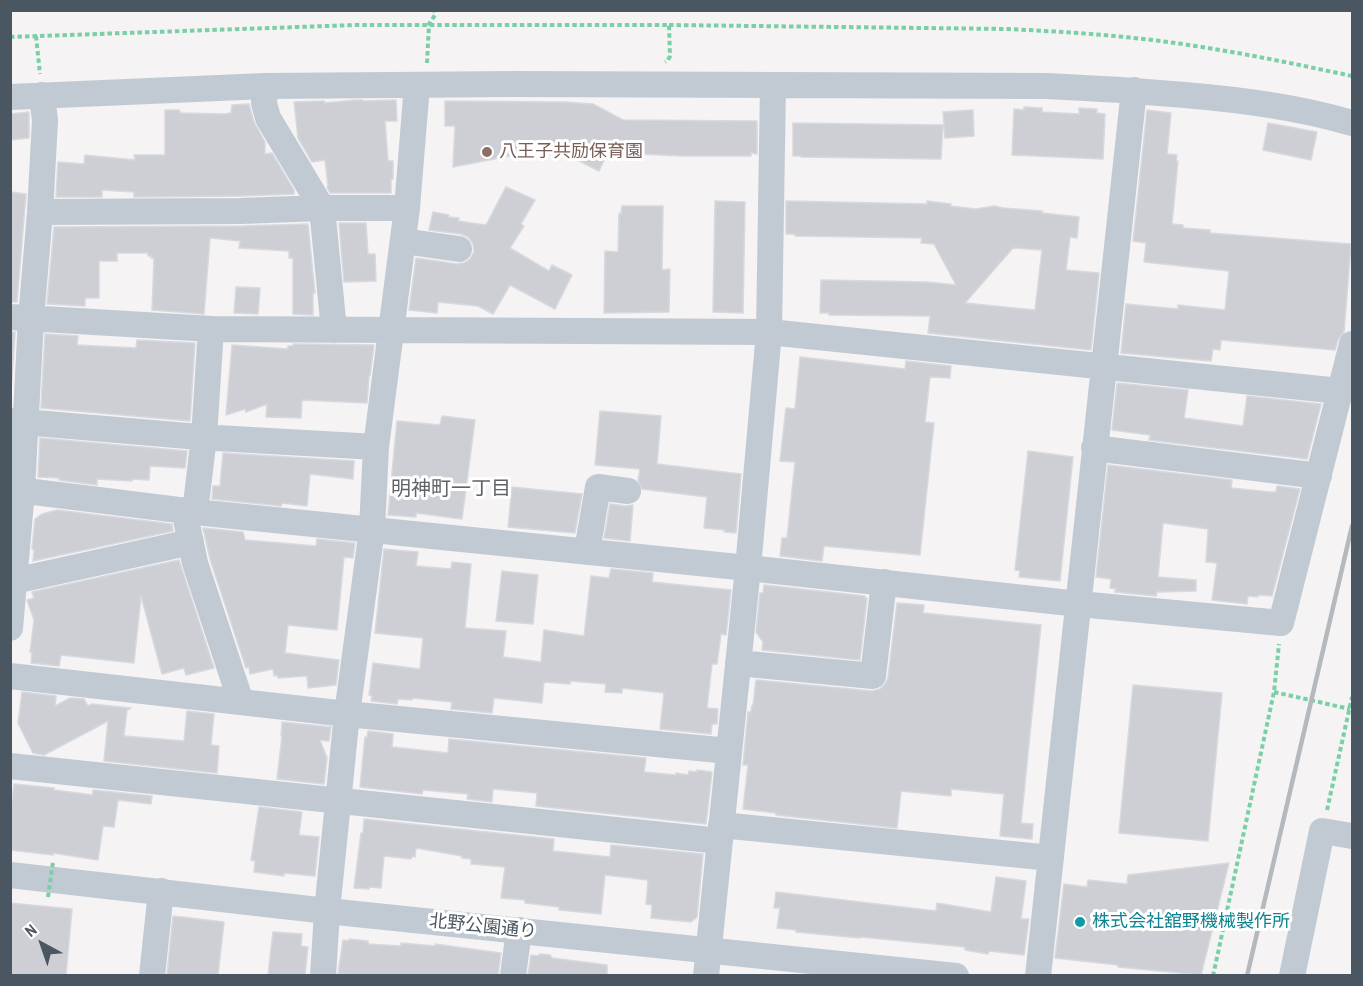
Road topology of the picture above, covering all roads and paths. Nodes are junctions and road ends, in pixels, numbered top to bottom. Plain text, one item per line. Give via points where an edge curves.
1 (434, 10) edge
2 (429, 24) junction
3 (669, 25) junction
4 (36, 36) junction
5 (10, 37) edge
6 (427, 59) dead end
7 (663, 64) dead end
8 (1353, 76) edge
9 (41, 84) junction
10 (417, 85) junction
11 (773, 85) junction
12 (265, 86) junction
13 (1134, 90) junction
14 (10, 97) edge
15 (1353, 123) edge
16 (322, 208) junction
17 (407, 208) junction
18 (40, 212) junction
19 (403, 241) junction
20 (459, 249) dead end
21 (21, 318) edge
22 (211, 329) junction
23 (334, 330) junction
24 (390, 330) junction
25 (769, 332) junction
26 (1353, 344) edge
27 (1105, 366) junction
28 (1340, 391) junction
29 (19, 421) edge
30 (204, 437) junction
31 (376, 447) junction
32 (1094, 448) junction
33 (1319, 476) junction
34 (16, 490) edge
35 (628, 491) dead end
36 (190, 511) junction
37 (372, 529) junction
38 (191, 542) junction
39 (588, 551) junction
40 (748, 568) junction
41 (14, 581) junction
42 (884, 582) junction
43 (1079, 603) junction
44 (1281, 623) junction
45 (10, 628) edge
46 (738, 663) junction
47 (10, 676) edge
48 (1274, 692) junction
49 (1353, 697) edge
50 (242, 702) junction
51 (1350, 709) junction
52 (347, 714) junction
53 (729, 751) junction
54 (10, 766) edge
55 (338, 801) junction
56 (1322, 831) junction
57 (721, 833) junction
58 (1353, 836) edge
59 (1051, 858) junction
60 (53, 862) dead end
61 (10, 875) edge
62 (161, 891) junction
63 (48, 897) dead end
64 (327, 910) junction
65 (519, 930) junction
66 (708, 950) junction
67 (152, 975) edge
68 (323, 975) edge
69 (513, 975) edge
70 (705, 975) edge
71 (956, 975) edge
72 (1038, 975) edge
73 (1213, 975) edge
74 (1292, 975) edge

1 - 2 path
2 - 3 path
2 - 4 path
2 - 6 path
3 - 7 path via 670,56
3 - 8 path via 1055,31 1194,45
4 - 5 path
4 - 9 path
9 - 12 street
9 - 14 street
9 - 18 street via 45,121
10 - 11 street
10 - 12 street
10 - 17 street
11 - 13 street
11 - 25 street
12 - 16 street via 268,118
13 - 15 street via 1265,104
13 - 27 street
16 - 17 street
16 - 18 street
16 - 23 street
17 - 19 street
18 - 21 street
19 - 20 street
19 - 24 street
21 - 22 street
21 - 29 street
22 - 23 street
22 - 30 street
23 - 24 street
24 - 25 street
24 - 31 street
25 - 27 street
25 - 40 street
26 - 28 street
27 - 28 street
27 - 32 street
28 - 33 street
29 - 30 street
29 - 34 street
30 - 31 street
30 - 36 street
31 - 37 street
32 - 33 street
32 - 43 street
33 - 44 street
34 - 36 street
34 - 41 street
35 - 39 street via 598,487
36 - 37 street
36 - 38 street
37 - 39 street
37 - 52 street
38 - 41 street
38 - 50 street
39 - 40 street
40 - 42 street
40 - 46 street
41 - 45 street
42 - 43 street
42 - 46 street via 873,676
43 - 44 street
43 - 59 street
44 - 48 path
46 - 53 street
47 - 50 street
48 - 51 path
48 - 73 path
49 - 51 path
50 - 52 street
51 - 56 path
52 - 53 street
52 - 55 street
53 - 57 street
54 - 55 street
55 - 57 street
55 - 64 street
56 - 58 street
56 - 74 street
57 - 59 street
57 - 66 street
59 - 72 street
60 - 63 path, bridge
61 - 62 street, 北野公園通り
62 - 64 street, 北野公園通り
62 - 67 street
64 - 65 street, 北野公園通り
64 - 68 street
65 - 66 street, 北野公園通り
65 - 69 street
66 - 70 street
66 - 71 street, 北野公園通り

